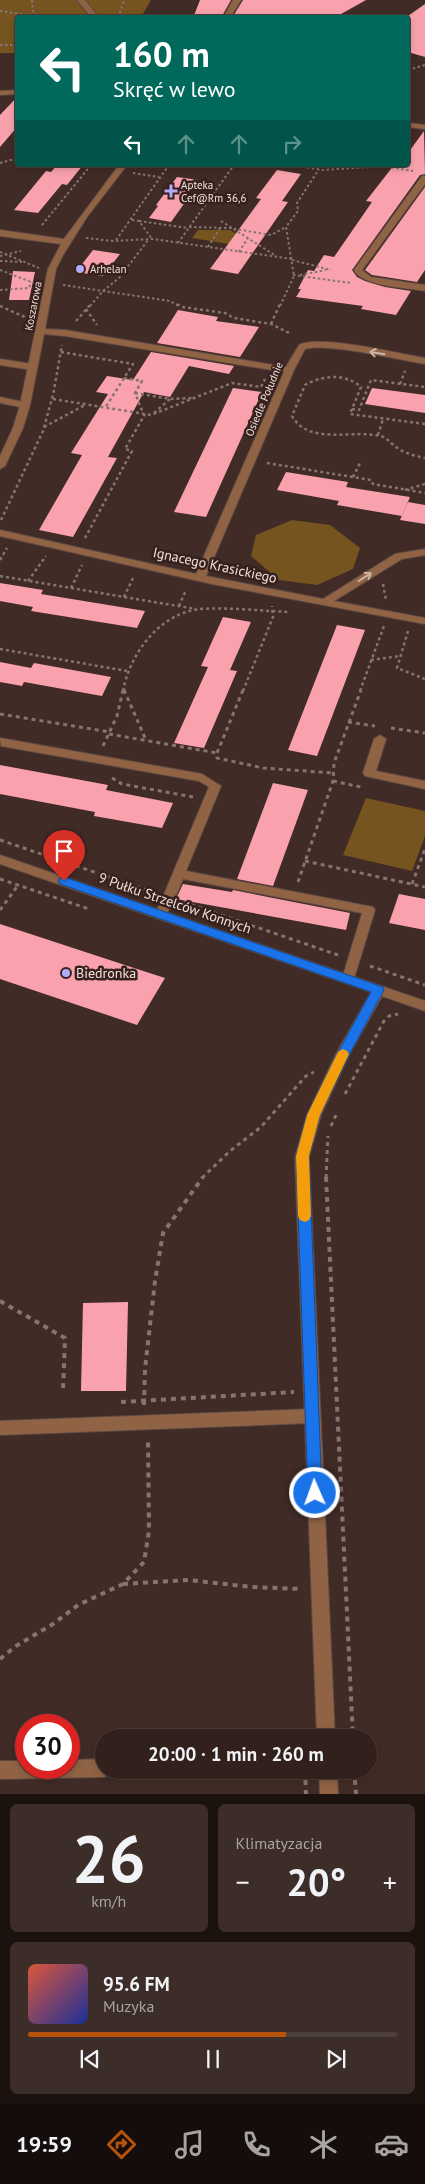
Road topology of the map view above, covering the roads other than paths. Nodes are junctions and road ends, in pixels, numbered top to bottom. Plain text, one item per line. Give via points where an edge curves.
1 (81, 0) edge
2 (237, 0) edge
3 (94, 15) edge
4 (228, 15) edge
5 (15, 92) edge
6 (0, 93) edge
7 (410, 125) edge
8 (425, 127) edge
9 (120, 168) edge
10 (425, 178) edge
11 (0, 233) edge
12 (68, 239) junction
13 (425, 288) edge
14 (40, 331) junction
15 (425, 361) edge
16 (0, 362) edge
17 (32, 367) junction
18 (289, 370) junction
19 (0, 400) edge
20 (25, 405) junction
21 (0, 466) edge
22 (0, 533) edge
23 (425, 552) edge
24 (200, 577) junction
25 (324, 603) junction
26 (425, 621) edge
27 (380, 739) dead end
28 (1, 742) dead end
29 (425, 785) edge
30 (0, 859) edge
31 (178, 874) junction
32 (160, 914) junction
33 (348, 979) junction
34 (378, 990) junction
35 (425, 1006) edge
36 (312, 1416) junction
37 (0, 1428) edge
38 (326, 1729) edge
39 (95, 1768) edge
40 (0, 1770) edge
41 (328, 1779) edge
42 (329, 1794) edge

1 - 3 street
2 - 4 street
5 - 6 street
7 - 8 street
9 - 12 street, Koszarowa
10 - 13 street via 358,270 369,279
11 - 12 street
12 - 14 street, Koszarowa via 52,269
14 - 17 street, Koszarowa
14 - 18 street
15 -> 18 street, Osiedle Południe via 308,344 300,349
16 - 17 street
17 - 20 street, Koszarowa
18 - 24 street, Osiedle Południe
19 - 20 street
20 - 21 street, Koszarowa
22 - 24 street, Ignacego Krasickiego
25 -> 23 street via 399,556
24 - 25 street, Ignacego Krasickiego
25 - 26 street, Ignacego Krasickiego
27 - 29 street via 369,773
28 - 31 street via 202,778 215,786
30 - 32 street, 9 Pułku Strzelców Konnych
31 - 32 street
31 - 33 street via 370,910
32 - 33 street, 9 Pułku Strzelców Konnych
33 - 34 street, 9 Pułku Strzelców Konnych
34 - 35 street, 9 Pułku Strzelców Konnych
34 - 36 street via 314,1115 302,1156
36 - 37 street
36 - 38 street
39 - 40 street
41 - 42 street

